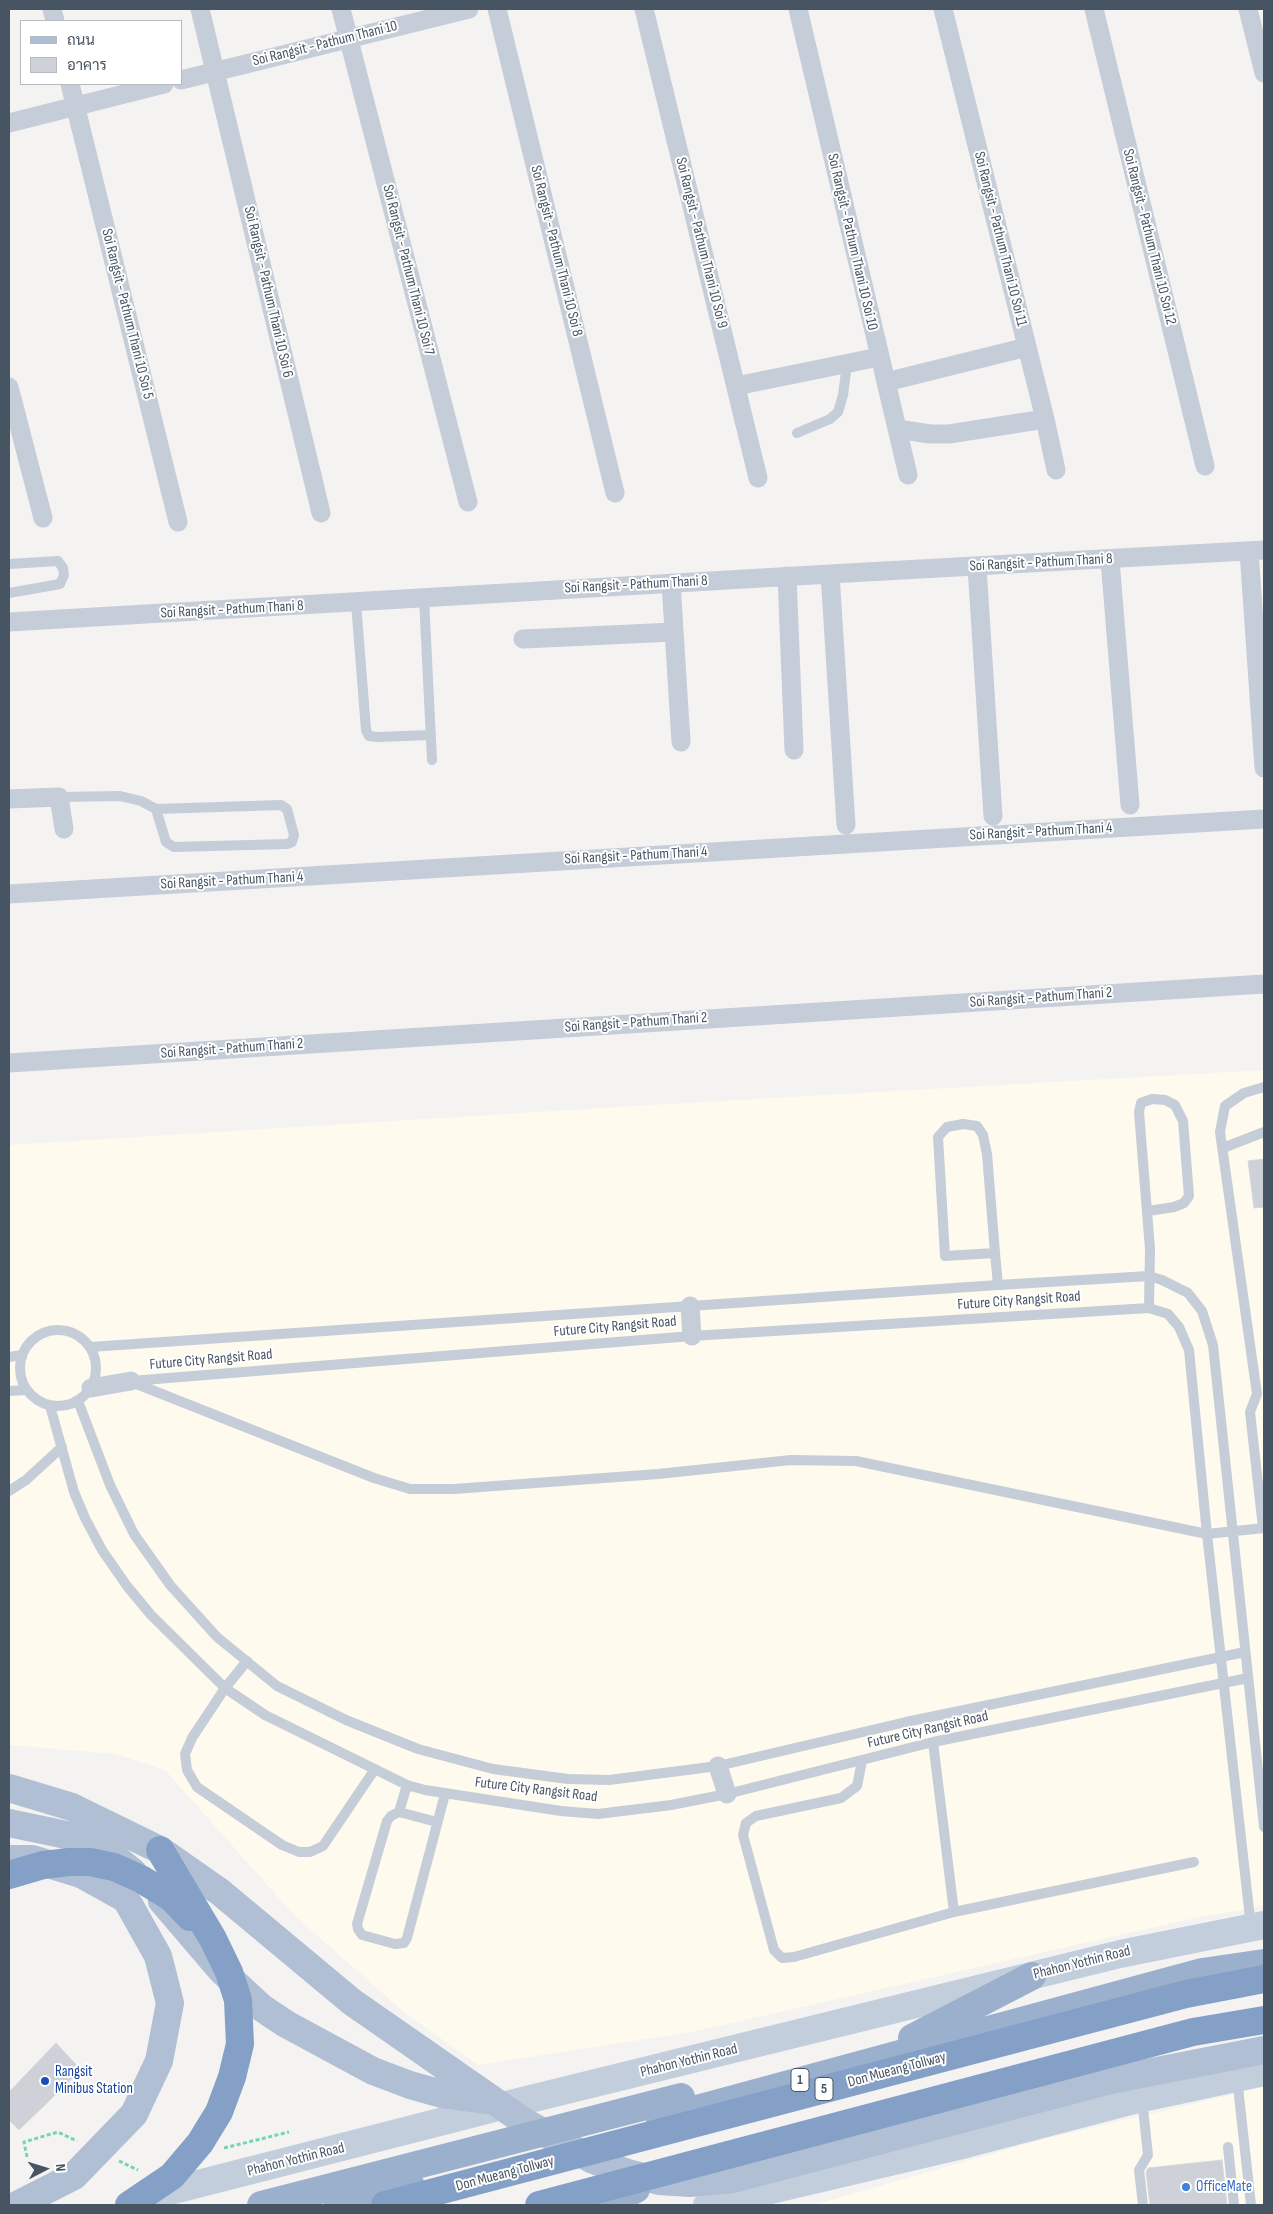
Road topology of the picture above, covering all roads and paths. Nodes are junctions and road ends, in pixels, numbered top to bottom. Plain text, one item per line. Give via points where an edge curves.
1 (200, 9) edge
2 (341, 9) edge
3 (469, 9) edge
4 (496, 9) edge
5 (644, 9) edge
6 (798, 9) edge
7 (943, 9) edge
8 (1094, 9) edge
9 (1248, 9) edge
10 (348, 38) junction
11 (215, 71) junction
12 (1264, 73) edge
13 (182, 80) edge
14 (70, 85) edge
15 (160, 85) edge
16 (76, 106) junction
17 (9, 123) edge
18 (1027, 347) junction
19 (879, 357) junction
20 (847, 364) junction
21 (886, 382) junction
22 (736, 386) junction
23 (9, 387) edge
24 (1045, 419) junction
25 (897, 429) junction
26 (797, 433) dead end
27 (1205, 466) dead end
28 (1056, 470) dead end
29 (908, 475) dead end
30 (758, 478) dead end
31 (615, 493) dead end
32 (468, 502) dead end
33 (321, 513) dead end
34 (43, 518) dead end
35 (178, 522) dead end
36 (1256, 551) edge
37 (1110, 560) junction
38 (9, 564) edge
39 (978, 567) junction
40 (830, 574) junction
41 (787, 576) junction
42 (671, 583) junction
43 (9, 593) edge
44 (424, 598) junction
45 (356, 602) junction
46 (9, 622) edge
47 (674, 632) junction
48 (523, 639) dead end
49 (431, 735) junction
50 (681, 742) dead end
51 (794, 750) dead end
52 (432, 760) dead end
53 (1264, 768) edge
54 (59, 797) junction
55 (9, 799) edge
56 (1130, 805) dead end
57 (156, 809) junction
58 (993, 816) dead end
59 (1264, 818) edge
60 (846, 825) dead end
61 (64, 829) dead end
62 (9, 894) edge
63 (1264, 984) edge
64 (9, 1063) edge
65 (1264, 1088) edge
66 (1264, 1132) edge
67 (1222, 1148) junction
68 (1148, 1211) junction
69 (995, 1253) junction
70 (1149, 1276) junction
71 (998, 1285) junction
72 (690, 1306) junction
73 (1150, 1308) junction
74 (692, 1336) junction
75 (90, 1347) junction
76 (22, 1355) junction
77 (9, 1356) edge
78 (131, 1381) junction
79 (26, 1390) junction
80 (9, 1391) edge
81 (1257, 1394) junction
82 (84, 1395) junction
83 (1264, 1403) edge
84 (50, 1406) junction
85 (62, 1447) junction
86 (9, 1491) edge
87 (1264, 1528) edge
88 (1232, 1533) junction
89 (1207, 1534) junction
90 (1245, 1652) junction
91 (1221, 1655) junction
92 (247, 1661) junction
93 (1248, 1678) junction
94 (1225, 1682) junction
95 (225, 1688) junction
96 (933, 1742) junction
97 (862, 1761) junction
98 (718, 1766) junction
99 (375, 1769) junction
100 (407, 1785) junction
101 (9, 1788) edge
102 (445, 1794) junction
103 (726, 1794) junction
104 (399, 1812) junction
105 (437, 1822) junction
106 (11, 1824) edge
107 (1264, 1827) edge
108 (160, 1850) junction
109 (9, 1859) edge
110 (1194, 1862) dead end
111 (9, 1875) edge
112 (954, 1912) junction
113 (1258, 1926) edge
114 (213, 1939) junction
115 (1264, 1963) edge
116 (1032, 1976) junction
117 (1264, 1980) edge
118 (1036, 2016) junction
119 (1264, 2020) edge
120 (1264, 2034) edge
121 (912, 2038) junction
122 (1264, 2050) edge
123 (1264, 2072) edge
124 (1237, 2077) junction
125 (1142, 2098) junction
126 (518, 2102) junction
127 (58, 2132) dead end
128 (1228, 2146) dead end
129 (27, 2156) dead end
130 (636, 2190) junction
131 (761, 2197) edge
132 (17, 2205) edge
133 (116, 2205) edge
134 (130, 2205) edge
135 (261, 2205) edge
136 (338, 2205) edge
137 (385, 2205) edge
138 (539, 2205) edge
139 (578, 2205) edge
140 (607, 2205) edge
141 (707, 2205) edge
142 (1143, 2205) edge
143 (1234, 2205) edge
144 (1251, 2205) edge

1 - 11 street, Soi Rangsit - Pathum Thani 10 Soi 6
2 - 10 street, Soi Rangsit - Pathum Thani 10 Soi 7
3 - 10 street, Soi Rangsit - Pathum Thani 10
4 - 31 street, Soi Rangsit - Pathum Thani 10 Soi 8
5 - 22 street, Soi Rangsit - Pathum Thani 10 Soi 9
6 - 19 street, Soi Rangsit - Pathum Thani 10 Soi 10
7 - 18 street, Soi Rangsit - Pathum Thani 10 Soi 11
8 - 27 street, Soi Rangsit - Pathum Thani 10 Soi 12
9 - 12 street
10 - 11 street, Soi Rangsit - Pathum Thani 10
10 - 32 street, Soi Rangsit - Pathum Thani 10 Soi 7
11 - 13 street, Soi Rangsit - Pathum Thani 10
11 - 33 street, Soi Rangsit - Pathum Thani 10 Soi 6
14 - 16 street, Soi Rangsit - Pathum Thani 10 Soi 5
15 - 16 street
16 - 17 street
16 - 35 street, Soi Rangsit - Pathum Thani 10 Soi 5
18 - 21 street
18 - 24 street, Soi Rangsit - Pathum Thani 10 Soi 11
19 - 20 street
19 - 21 street, Soi Rangsit - Pathum Thani 10 Soi 10
20 - 22 street
20 - 26 lane via 838,412 830,420
21 - 25 street, Soi Rangsit - Pathum Thani 10 Soi 10
22 - 30 street, Soi Rangsit - Pathum Thani 10 Soi 9
23 - 34 street
24 - 25 street via 949,434
24 - 28 street, Soi Rangsit - Pathum Thani 10 Soi 11
25 - 29 street, Soi Rangsit - Pathum Thani 10 Soi 10
36 - 37 street, Soi Rangsit - Pathum Thani 8
36 - 53 street
37 - 39 street, Soi Rangsit - Pathum Thani 8
37 - 56 street
38 - 43 lane via 58,561 64,575 60,584 55,586
39 - 40 street, Soi Rangsit - Pathum Thani 8
39 - 58 street
40 - 41 street, Soi Rangsit - Pathum Thani 8
40 - 60 street
41 - 42 street, Soi Rangsit - Pathum Thani 8
41 - 51 street
42 - 44 street, Soi Rangsit - Pathum Thani 8
42 - 47 street
44 - 45 street, Soi Rangsit - Pathum Thani 8
44 - 49 lane
45 - 46 street, Soi Rangsit - Pathum Thani 8
45 - 49 lane via 369,736
47 - 48 street
47 - 50 street
49 - 52 lane
54 - 55 street
54 - 57 lane via 120,796
54 - 61 street
57 - 57 lane via 166,842 174,847 287,844 292,842 294,835 287,809 281,805
59 - 62 street, Soi Rangsit - Pathum Thani 4
63 - 64 street, Soi Rangsit - Pathum Thani 2
65 - 67 lane via 1244,1093 1225,1106 1220,1132
66 - 67 lane
67 - 81 lane
68 - 68 lane via 1139,1112 1141,1103 1152,1099 1165,1100 1175,1105 1183,1121 1189,1196 1184,1203 1174,1207
68 - 70 lane
69 - 69 lane via 945,1256 938,1137 946,1127 977,1126 983,1135
69 - 71 lane
70 - 71 lane, Future City Rangsit Road
70 - 73 lane
70 - 88 lane, Future City Rangsit Road via 1188,1294 1202,1311 1213,1345
71 - 72 lane, Future City Rangsit Road
72 - 74 street
72 - 75 lane, Future City Rangsit Road
73 - 74 lane, Future City Rangsit Road
73 - 89 lane, Future City Rangsit Road via 1168,1314 1179,1327 1190,1350
74 - 78 lane, Future City Rangsit Road
75 - 76 lane via 74,1333 53,1330 34,1338
75 - 82 lane via 96,1367
76 - 77 lane
76 - 79 lane via 19,1367
78 - 82 street
78 - 89 lane, Future City Rangsit Road via 365,1474 410,1488 454,1489 639,1476 791,1460 856,1461
79 - 80 lane
79 - 84 lane
81 - 83 lane
81 - 87 lane via 1250,1412
82 - 84 lane via 69,1406
82 - 92 lane, Future City Rangsit Road via 110,1485 134,1534 170,1585 217,1637
84 - 85 lane, Future City Rangsit Road
85 - 86 lane
85 - 95 lane, Future City Rangsit Road via 74,1492 102,1550 151,1615
87 - 88 lane
88 - 89 lane
88 - 90 lane, Future City Rangsit Road
89 - 91 lane, Future City Rangsit Road
90 - 91 lane, Future City Rangsit Road
90 - 93 lane, Future City Rangsit Road
91 - 94 lane, Future City Rangsit Road
91 - 98 lane, Future City Rangsit Road
92 - 95 lane
92 - 98 lane, Future City Rangsit Road via 277,1686 346,1720 418,1749 493,1769 568,1779 609,1780
93 - 94 lane, Future City Rangsit Road
93 - 107 lane, Future City Rangsit Road
94 - 96 lane, Future City Rangsit Road
94 - 113 lane, Future City Rangsit Road
95 - 99 lane, Future City Rangsit Road via 265,1715
95 - 99 lane via 192,1738 185,1754 187,1770 197,1787 282,1845 299,1852 310,1852 323,1846
96 - 97 lane, Future City Rangsit Road
96 - 112 lane
97 - 103 lane, Future City Rangsit Road
97 - 112 lane via 857,1786 841,1798 756,1816 746,1823 743,1835 774,1950 782,1958 794,1957
98 - 103 street
99 - 100 lane, Future City Rangsit Road
100 - 102 lane, Future City Rangsit Road
100 - 104 lane
101 - 108 main road via 72,1807
102 - 103 lane, Future City Rangsit Road via 598,1814
102 - 105 lane
104 - 105 lane
104 - 105 lane via 387,1821 357,1924 362,1935 395,1944 404,1943 407,1938
106 - 126 main road via 71,1836 117,1859 157,1894 201,1949 243,1992 311,2040 373,2071 410,2085 460,2096
108 - 114 highway
108 - 122 main road via 220,1892 352,2002 523,2121 593,2160 658,2181 732,2179 1111,2080
109 - 132 main road via 32,1859 81,1874 126,1899 158,1956 170,2003 159,2061 134,2114 74,2176
110 - 112 lane
111 - 114 highway via 43,1865 69,1862 114,1867 172,1898
113 - 116 main road, Phahon Yothin Road
114 - 134 highway via 238,2000 240,2044 232,2077 219,2112 200,2143 172,2176
115 - 118 highway, 1 via 1202,1972
116 - 121 highway
116 - 126 main road, Phahon Yothin Road
117 - 137 highway, Don Mueang Tollway / 5 via 1186,1994
118 - 121 highway
118 - 136 highway, 1
119 - 138 highway via 1193,2032
120 - 130 highway via 1201,2043 986,2095
121 - 135 highway
123 - 124 main road
124 - 125 main road
124 - 144 lane
125 - 131 main road
125 - 142 lane via 1148,2155 1139,2170
126 - 133 main road, Phahon Yothin Road
127 - 129 path via 24,2142
128 - 143 lane
130 - 139 highway
130 - 140 highway
131 - 141 main road

